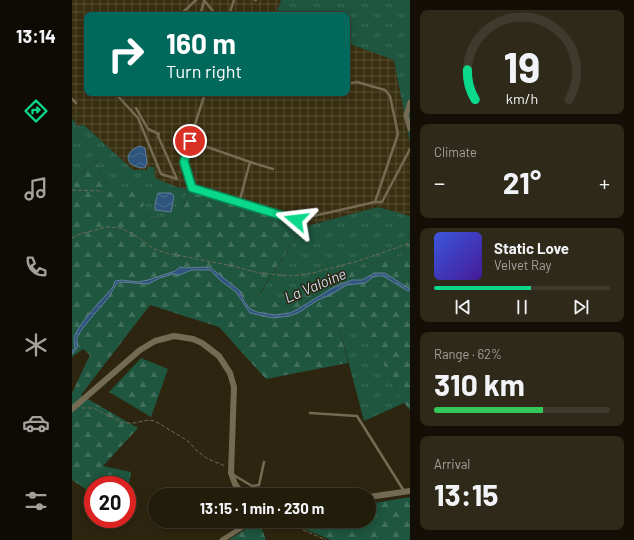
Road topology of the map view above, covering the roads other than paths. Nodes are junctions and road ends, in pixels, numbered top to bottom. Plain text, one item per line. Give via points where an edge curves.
1 (196, 0) edge
2 (204, 0) edge
3 (234, 0) edge
4 (183, 12) edge
5 (201, 12) edge
6 (214, 12) edge
7 (230, 12) edge
8 (350, 83) edge
9 (118, 96) edge
10 (204, 96) edge
11 (72, 99) edge
12 (410, 102) edge
13 (76, 103) dead end
14 (136, 108) dead end
15 (410, 128) edge
16 (190, 141) junction
17 (410, 149) edge
18 (250, 162) junction
19 (272, 169) dead end
20 (239, 202) junction
21 (375, 202) junction
22 (73, 408) edge
23 (310, 413) dead end
24 (264, 462) dead end
25 (231, 470) junction
26 (238, 488) edge
27 (407, 491) edge
28 (376, 497) edge
29 (241, 528) edge
30 (222, 540) edge

1 - 4 lane
2 - 5 lane
2 - 6 lane
3 - 7 lane
8 - 21 lane via 357,82 385,90 390,96 398,134
9 - 14 lane via 138,118 160,174 177,179 159,134 148,129
10 - 16 lane
11 - 13 lane
12 - 15 street via 406,115
16 - 18 lane
16 - 20 lane via 184,162 192,188
17 - 21 lane via 382,202
18 - 19 lane
18 - 20 lane
20 - 21 lane via 296,220
22 - 25 street via 140,350 155,341 174,336 193,338 219,356 230,373 234,387
23 - 27 lane via 357,416
24 - 25 lane via 259,485 252,486
25 - 26 street
27 - 28 street
29 - 30 street

